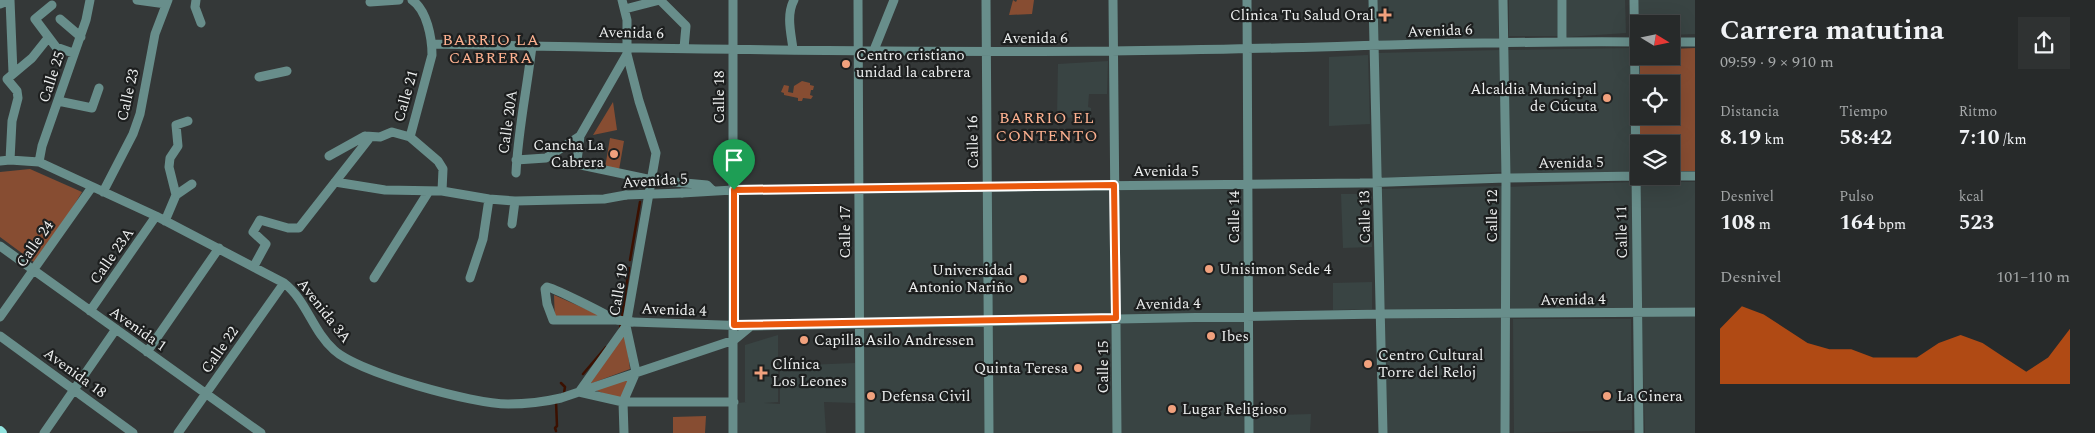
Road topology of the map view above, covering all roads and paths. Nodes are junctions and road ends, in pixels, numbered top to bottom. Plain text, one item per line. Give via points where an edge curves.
1 (90, 0) edge
2 (137, 0) edge
3 (196, 0) edge
4 (399, 0) edge
5 (412, 0) edge
6 (660, 0) edge
7 (733, 0) edge
8 (794, 0) edge
9 (858, 0) edge
10 (894, 0) edge
11 (986, 0) edge
12 (1112, 0) edge
13 (1247, 0) edge
14 (1373, 0) edge
15 (1502, 0) edge
16 (1562, 0) edge
17 (1634, 0) edge
18 (167, 2) edge
19 (370, 2) dead end
20 (5, 3) edge
21 (52, 5) dead end
22 (624, 5) edge
23 (1635, 15) edge
24 (60, 19) dead end
25 (201, 23) dead end
26 (81, 37) junction
27 (48, 38) junction
28 (1562, 41) junction
29 (1630, 42) edge
30 (1680, 42) edge
31 (1695, 42) edge
32 (1503, 43) junction
33 (432, 44) junction
34 (532, 46) junction
35 (1374, 46) junction
36 (684, 48) junction
37 (733, 49) junction
38 (793, 49) junction
39 (1247, 49) junction
40 (874, 50) junction
41 (627, 51) junction
42 (858, 51) junction
43 (1112, 51) junction
44 (985, 52) junction
45 (73, 53) junction
46 (1637, 65) edge
47 (287, 71) dead end
48 (13, 73) junction
49 (260, 78) dead end
50 (99, 88) dead end
51 (58, 101) junction
52 (188, 121) dead end
53 (1637, 135) edge
54 (365, 136) junction
55 (410, 136) junction
56 (580, 136) junction
57 (329, 156) dead end
58 (10, 160) junction
59 (516, 160) junction
60 (0, 161) edge
61 (39, 162) junction
62 (516, 173) dead end
63 (1630, 176) edge
64 (1680, 176) edge
65 (1695, 176) edge
66 (1506, 178) junction
67 (652, 180) junction
68 (1378, 181) junction
69 (335, 182) junction
70 (192, 184) dead end
71 (1248, 184) junction
72 (1114, 185) junction
73 (1637, 185) edge
74 (988, 186) junction
75 (92, 187) junction
76 (859, 188) junction
77 (734, 190) junction
78 (429, 191) junction
79 (442, 191) junction
80 (713, 191) junction
81 (103, 192) junction
82 (176, 195) junction
83 (489, 199) junction
84 (515, 201) junction
85 (156, 216) junction
86 (165, 221) junction
87 (512, 224) dead end
88 (0, 246) edge
89 (219, 248) junction
90 (254, 266) junction
91 (33, 271) junction
92 (374, 278) dead end
93 (470, 278) dead end
94 (284, 282) junction
95 (90, 311) junction
96 (1695, 312) edge
97 (1637, 313) junction
98 (1381, 314) junction
99 (1505, 314) junction
100 (1249, 316) junction
101 (0, 317) edge
102 (1116, 318) junction
103 (615, 320) junction
104 (988, 320) junction
105 (860, 322) junction
106 (629, 324) junction
107 (734, 325) junction
108 (751, 326) junction
109 (116, 329) junction
110 (0, 336) edge
111 (734, 340) junction
112 (147, 352) junction
113 (636, 372) junction
114 (74, 390) junction
115 (579, 392) junction
116 (206, 394) junction
117 (623, 402) junction
118 (734, 402) junction
119 (44, 433) edge
120 (133, 433) edge
121 (178, 433) edge
122 (261, 433) edge
123 (624, 433) edge
124 (733, 433) edge
125 (860, 433) edge
126 (989, 433) edge
127 (1117, 433) edge
128 (1249, 433) edge
129 (1383, 433) edge
130 (1505, 433) edge
131 (1639, 433) edge

1 - 26 street, Calle 25
2 - 18 street
3 - 25 street
4 - 19 street
5 - 33 street, Calle 21 via 420,5
6 - 22 street
6 - 36 street via 686,26
7 - 37 street, Calle 18
8 - 38 street via 789,16
9 - 42 street, Calle 17
10 - 40 street
11 - 44 street, Calle 16
12 - 43 street, Calle 15
13 - 39 street, Calle 14
14 - 35 street, Calle 13
15 - 32 street, Calle 12
16 - 28 street
17 - 23 street, Calle 11
18 - 81 street, Calle 23 via 155,34 140,114
20 - 48 street
21 - 27 street via 34,19
22 - 41 street, Calle 19
24 - 26 street
26 - 45 street, Calle 25
27 - 45 street via 56,47
27 - 48 street via 32,58
28 - 29 street, Avenida 6
28 - 32 street, Avenida 6
30 - 31 street
32 - 35 street, Avenida 6
32 - 66 street, Calle 12
33 - 34 street, Avenida 6
33 - 55 street, Calle 21 via 432,55
34 - 41 street, Avenida 6
34 - 59 street, Calle 20A
35 - 39 street, Avenida 6
35 - 68 street, Calle 13
36 - 37 street, Avenida 6
36 - 41 street, Avenida 6
37 - 38 street, Avenida 6
37 - 77 street, Calle 18
38 - 42 street, Avenida 6
39 - 43 street, Avenida 6
39 - 71 street, Calle 14
40 - 42 street, Avenida 6
40 - 44 street, Avenida 6
41 - 56 street
41 - 67 street, Calle 19 via 656,153
42 - 76 street, Calle 17
43 - 44 street, Avenida 6
43 - 72 street, Calle 15
44 - 74 street, Calle 16
45 - 51 street, Calle 25
46 - 53 street, Calle 11
47 - 49 street
48 - 58 street via 7,78 18,98 12,121
50 - 51 street via 92,108
51 - 61 street, Calle 25
52 - 82 street via 176,125 178,146 170,158
54 - 55 street via 380,137 392,132
54 - 57 street
54 - 69 street via 368,140
55 - 79 street, Calle 21 via 444,169
56 - 59 street via 546,158
56 - 67 street via 576,158 581,165
58 - 60 street, Avenida 3A
58 - 61 street, Avenida 3A
59 - 62 street, Calle 20A
61 - 75 street, Avenida 3A
63 - 66 street, Avenida 5
64 - 65 street
66 - 68 street, Avenida 5
66 - 99 street, Calle 12
67 - 80 street via 708,185
67 - 106 street, Calle 19
68 - 71 street, Avenida 5
68 - 98 street, Calle 13
69 - 78 street, Avenida 5 via 377,189
69 - 90 street via 299,228 260,220 254,232 266,244
70 - 82 street
71 - 72 street, Avenida 5
71 - 100 street, Calle 14
72 - 74 street, Avenida 5
72 - 102 street, Calle 15
73 - 97 street, Calle 11
74 - 76 street, Avenida 5
74 - 104 street, Calle 16
75 - 81 street, Avenida 3A
75 - 91 street, Calle 24
76 - 77 street, Avenida 5
76 - 105 street, Calle 17
77 - 80 street, Avenida 5
77 - 107 street, Calle 18
78 - 79 street, Avenida 5
78 - 92 street
79 - 83 street, Avenida 5
80 - 84 street, Avenida 5, bridge
81 - 85 street, Avenida 3A
82 - 86 street
83 - 84 street, Avenida 5
83 - 93 street via 483,239
84 - 87 street
85 - 86 street, Avenida 3A
85 - 95 street, Calle 23A
86 - 89 street, Avenida 3A
88 - 91 street, Avenida 1
89 - 90 street, Avenida 3A
89 - 112 street
90 - 94 street, Avenida 3A
91 - 95 street, Avenida 1
91 - 101 street, Calle 24
94 - 115 street, Avenida 3A via 295,291 315,326 335,351 382,374 482,402 546,401
94 - 116 street, Calle 22
95 - 109 street, Avenida 1
96 - 97 street, Avenida 4
97 - 99 street, Avenida 4
97 - 131 street, Calle 11
98 - 99 street, Avenida 4
98 - 100 street, Avenida 4
98 - 129 street, Calle 13
99 - 130 street, Calle 12
100 - 102 street, Avenida 4
100 - 128 street, Calle 14
102 - 104 street, Avenida 4
102 - 127 street, Calle 15
103 - 103 street, Avenida 4 via 553,320 545,290 550,286
103 - 106 street, Avenida 4, bridge
104 - 105 street, Avenida 4
104 - 126 street, Calle 16
105 - 108 street, Avenida 4
105 - 125 street, Calle 17
106 - 107 street, Avenida 4
106 - 113 street, Calle 19
106 - 115 street
107 - 108 street, Avenida 4
107 - 111 street, Calle 18
108 - 111 street
109 - 112 street, Avenida 1
109 - 114 street
110 - 114 street, Avenida 18
111 - 113 street
111 - 118 street, Calle 18
112 - 116 street, Avenida 1
113 - 115 street
113 - 117 street
114 - 119 street
114 - 120 street, Avenida 18
115 - 117 street, Avenida 3A
116 - 121 street, Calle 22
116 - 122 street, Avenida 1
117 - 118 street, Avenida 3A
117 - 123 street
118 - 124 street, Calle 18

